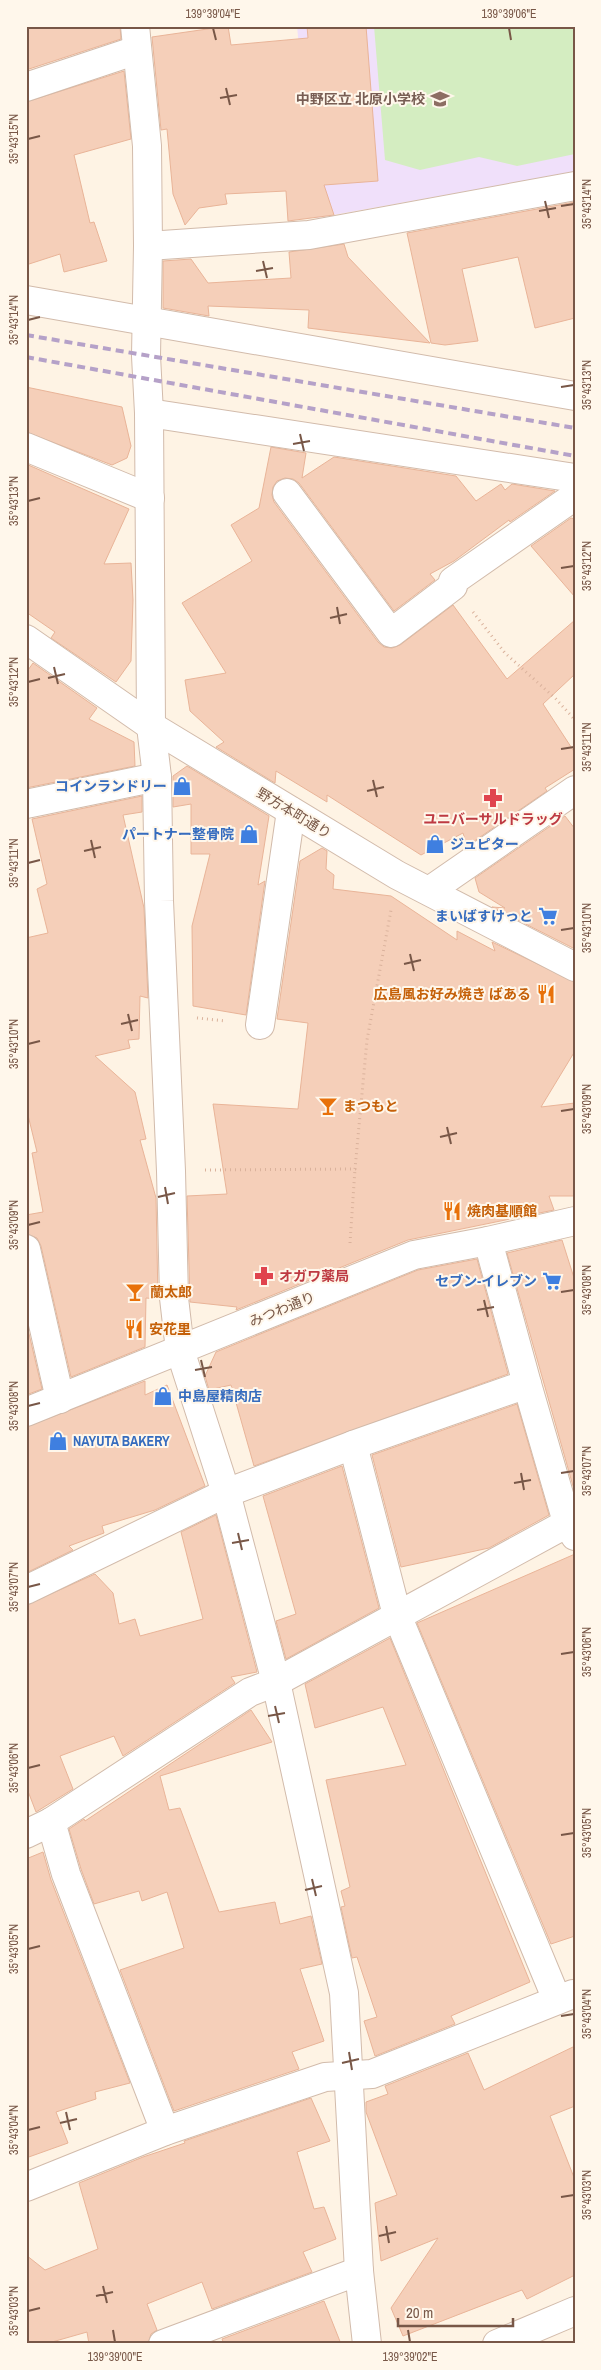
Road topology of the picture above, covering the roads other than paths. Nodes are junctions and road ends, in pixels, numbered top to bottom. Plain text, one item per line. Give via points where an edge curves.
1 (136, 38) edge
2 (26, 87) edge
3 (575, 186) edge
4 (148, 246) junction
5 (26, 300) edge
6 (148, 322) junction
7 (575, 396) edge
8 (149, 413) junction
9 (26, 447) edge
10 (575, 478) edge
11 (287, 493) dead end
12 (575, 496) edge
13 (150, 498) junction
14 (26, 639) edge
15 (152, 726) junction
16 (157, 777) junction
17 (575, 790) edge
18 (26, 804) edge
19 (291, 812) junction
20 (429, 891) junction
21 (575, 966) edge
22 (260, 1025) road end
23 (575, 1221) edge
24 (488, 1241) junction
25 (26, 1250) edge
26 (180, 1350) junction
27 (527, 1384) junction
28 (60, 1399) junction
29 (26, 1412) edge
30 (353, 1445) junction
31 (226, 1493) junction
32 (572, 1526) edge
33 (26, 1590) edge
34 (397, 1615) junction
35 (276, 1682) junction
36 (51, 1822) junction
37 (26, 1834) edge
38 (566, 1997) edge
39 (347, 2074) junction
40 (165, 2131) junction
41 (26, 2186) edge
42 (359, 2271) junction
43 (575, 2311) edge
44 (163, 2344) edge
45 (367, 2344) edge
46 (497, 2344) edge

1 - 2 street
1 - 4 street via 147,146
3 - 4 street via 308,235
4 - 6 street
5 - 6 street
6 - 7 street
6 - 8 street
8 - 10 street
8 - 13 street
9 - 13 street
11 - 12 street via 390,633 453,586 453,581
13 - 15 street
14 - 15 street, 野方本町通り
15 - 16 street
15 - 19 street, 野方本町通り
16 - 18 street
16 - 26 street via 174,1298
17 - 20 street
19 - 20 street, 野方本町通り
19 - 22 street
20 - 21 street, 野方本町通り
23 - 24 street, みつわ通り
24 - 26 street, みつわ通り via 414,1255
24 - 27 street
25 - 28 street
26 - 28 street, みつわ通り
26 - 31 street
27 - 30 street
27 - 32 street
28 - 29 street, みつわ通り
30 - 31 street
30 - 34 street
31 - 33 street
31 - 35 street
32 - 34 street
34 - 35 street
34 - 38 street
35 - 36 street via 250,1692
35 - 39 street via 344,1993
36 - 37 street
36 - 40 street via 66,1874
38 - 39 street via 372,2074
39 - 40 street via 325,2077
39 - 42 street
40 - 41 street
42 - 44 street
42 - 45 street
43 - 46 street

